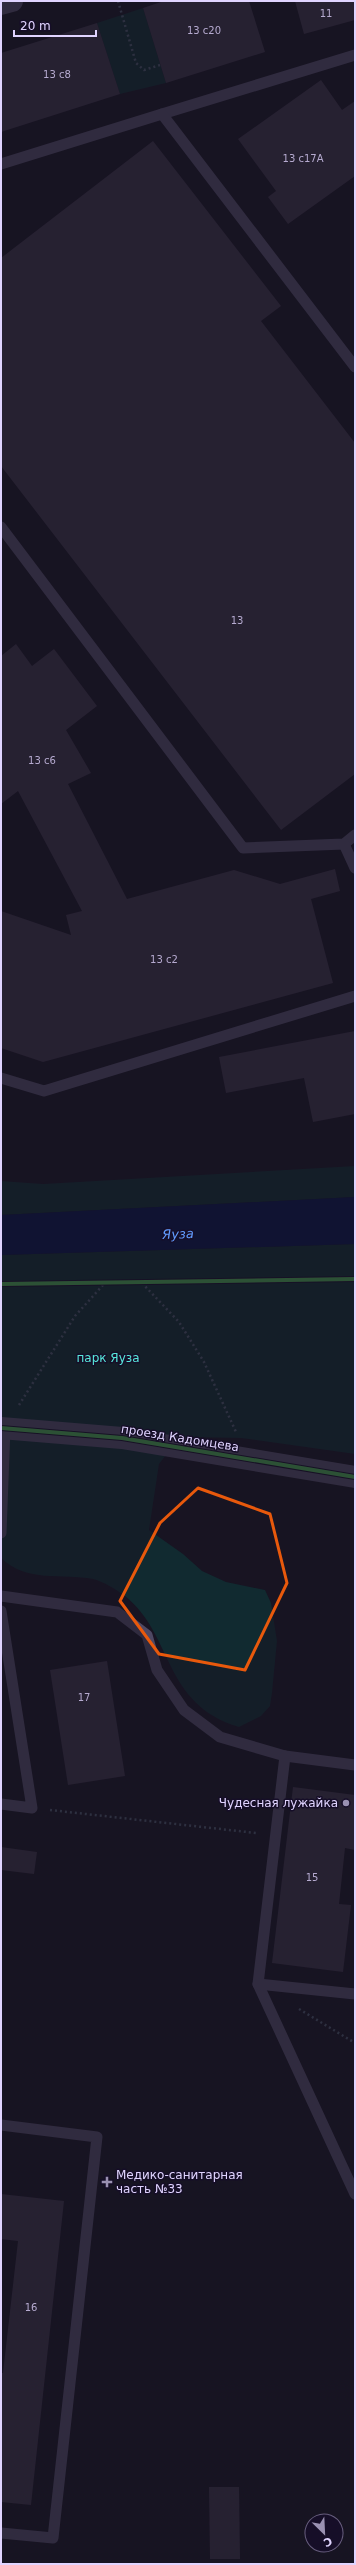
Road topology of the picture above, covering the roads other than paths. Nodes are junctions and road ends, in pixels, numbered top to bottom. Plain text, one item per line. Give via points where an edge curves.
1 (12, 1) edge
2 (1, 4) edge
3 (355, 55) edge
4 (162, 114) junction
5 (1, 164) edge
6 (355, 367) edge
7 (1, 527) edge
8 (355, 835) edge
9 (344, 844) junction
10 (355, 868) edge
11 (355, 996) edge
12 (1, 1078) edge
13 (3, 1428) edge
14 (355, 1476) edge
15 (1, 1533) edge
16 (1, 1596) edge
17 (1, 1611) edge
18 (285, 1756) junction
19 (355, 1765) edge
20 (1, 1804) edge
21 (258, 1984) junction
22 (355, 1994) edge
23 (1, 2125) edge
24 (355, 2194) edge
25 (1, 2533) edge

1 - 2 street
3 - 4 lane
4 - 5 lane
4 - 6 lane
7 - 9 lane via 243,848
8 - 9 lane
9 - 10 lane
11 - 12 lane via 44,1091
13 - 14 street, проезд Кадомцева via 122,1438
13 - 15 lane
16 - 18 lane via 117,1612 147,1635 157,1670 184,1710 220,1737
17 - 20 lane via 32,1808
18 - 19 lane
18 - 21 lane
21 - 22 lane
21 - 24 lane
23 - 25 lane via 97,2137 53,2538

